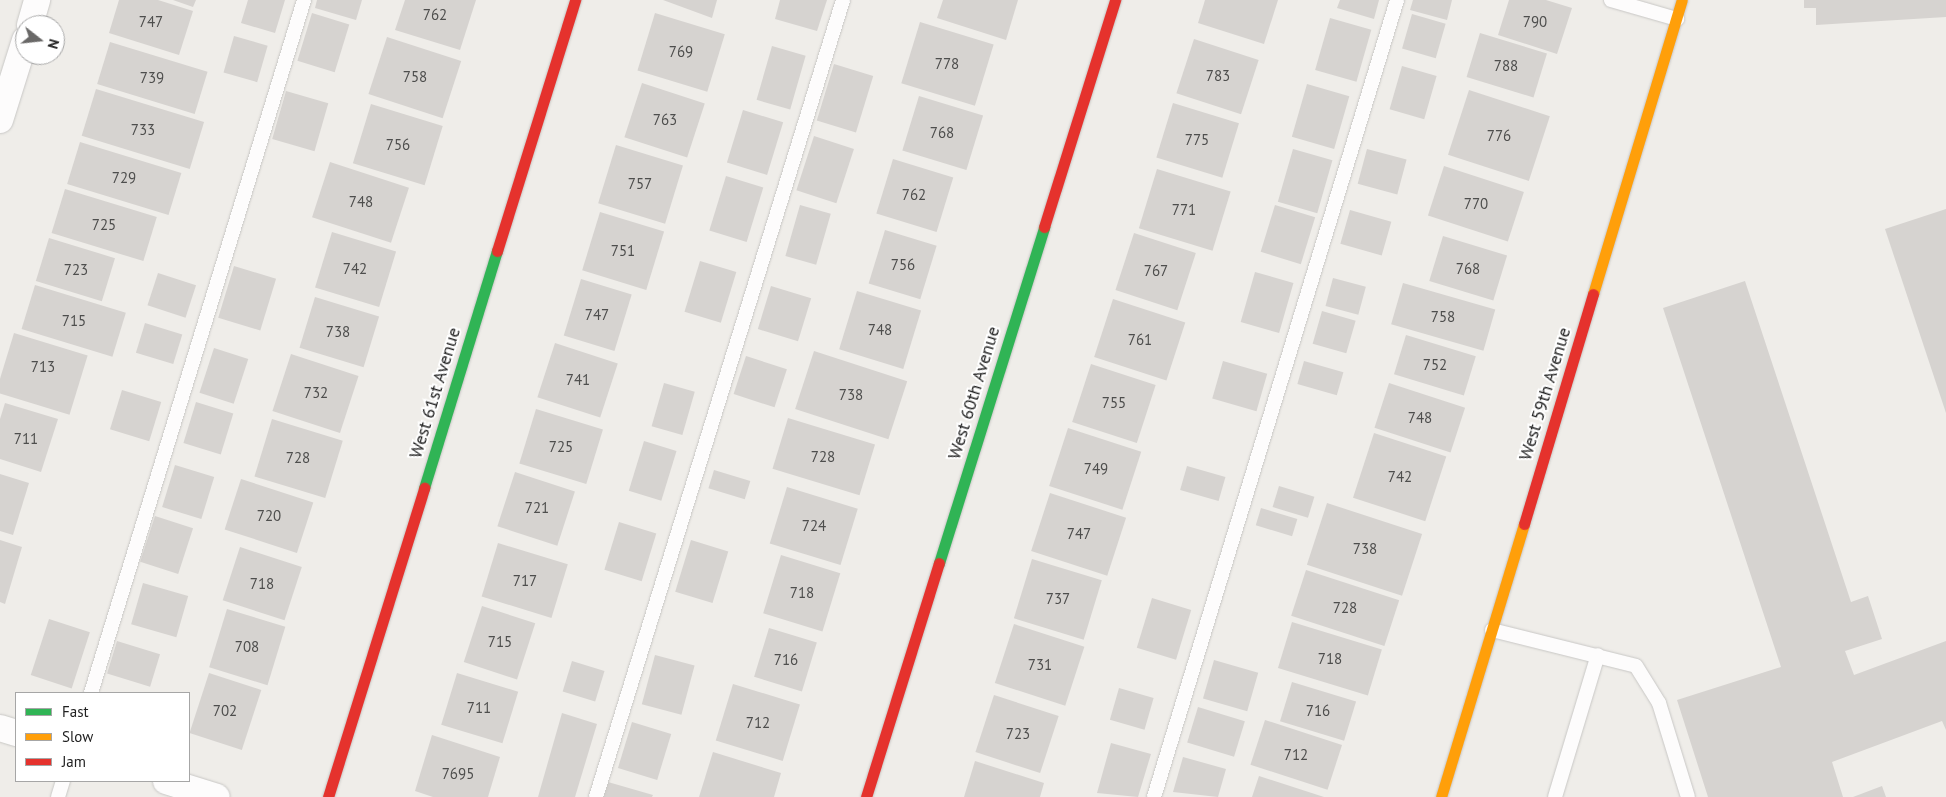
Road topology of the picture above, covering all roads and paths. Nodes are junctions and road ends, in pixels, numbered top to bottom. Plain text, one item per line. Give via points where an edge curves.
1 (37, 0) edge
2 (304, 0) edge
3 (575, 0) edge
4 (843, 0) edge
5 (1115, 0) edge
6 (1397, 0) edge
7 (1611, 0) edge
8 (1682, 0) edge
9 (33, 15) edge
10 (1676, 19) junction
11 (17, 65) edge
12 (0, 120) edge
13 (1492, 630) junction
14 (1598, 655) junction
15 (91, 692) edge
16 (0, 728) edge
17 (15, 733) edge
18 (63, 782) edge
19 (169, 782) edge
20 (58, 797) edge
21 (217, 797) edge
22 (328, 797) edge
23 (596, 797) edge
24 (866, 797) edge
25 (1154, 797) edge
26 (1441, 797) edge
27 (1555, 797) edge
28 (1688, 797) edge

1 - 9 street
2 - 15 lane
3 - 22 street, West 61st Avenue
4 - 23 lane
5 - 24 street, West 60th Avenue
6 - 25 lane
7 - 10 lane
8 - 10 street, West 59th Avenue
10 - 13 street, West 59th Avenue
11 - 12 street
13 - 14 lane
13 - 26 street, West 59th Avenue
14 - 27 lane
14 - 28 lane via 1636,666 1659,703
16 - 17 street
18 - 20 lane
19 - 21 street

